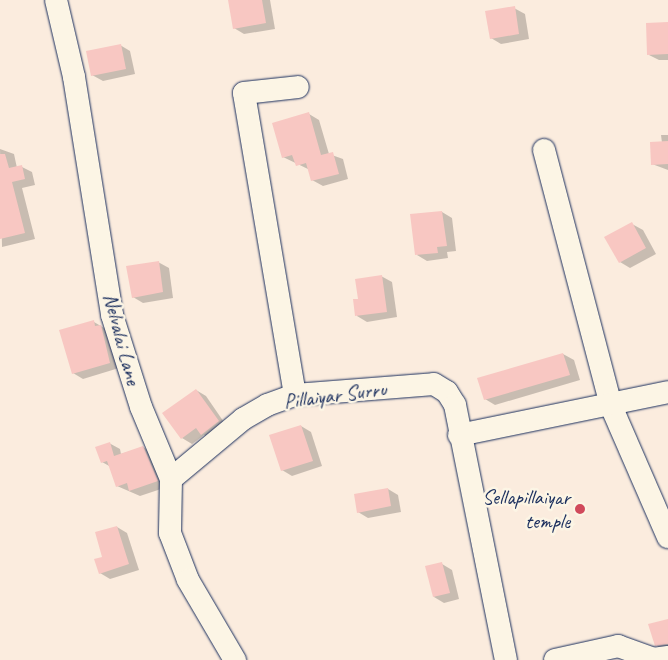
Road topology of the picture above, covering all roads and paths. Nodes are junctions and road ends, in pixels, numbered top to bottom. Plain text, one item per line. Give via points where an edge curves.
1 (56, 0) edge
2 (298, 87) dead end
3 (544, 150) dead end
4 (668, 392) edge
5 (295, 395) junction
6 (611, 406) junction
7 (459, 435) junction
8 (171, 479) junction
9 (668, 537) edge
10 (668, 657) edge
11 (235, 660) edge
12 (506, 660) edge
13 (555, 660) edge

1 - 8 street, Nelvalai Lane via 74,78 112,315 141,407
2 - 5 street via 244,93
3 - 6 street
4 - 6 street
5 - 7 street, Pillaiyar Surru via 434,384 447,392 455,405
5 - 8 street, Pillaiyar Surru via 267,405 243,419
6 - 7 street
6 - 9 street
7 - 12 street, Pillaiyar Surru
8 - 11 street, Nelvalai Lane via 170,533 188,580
10 - 13 street via 653,659 618,646

